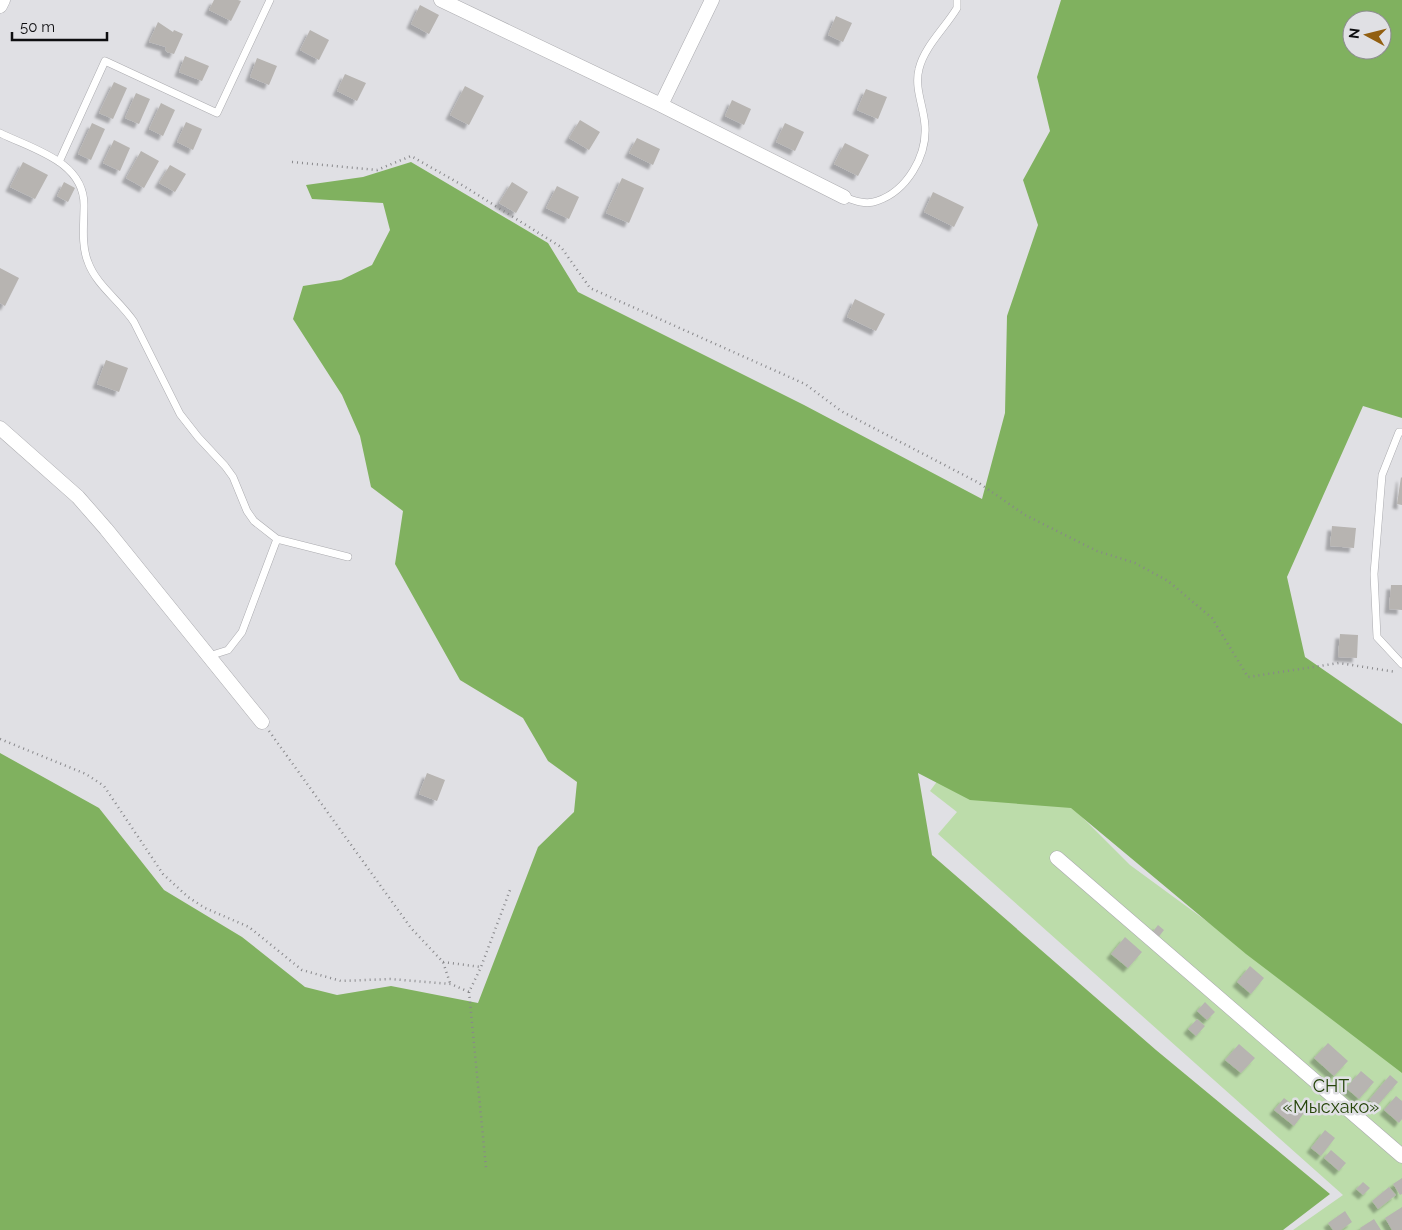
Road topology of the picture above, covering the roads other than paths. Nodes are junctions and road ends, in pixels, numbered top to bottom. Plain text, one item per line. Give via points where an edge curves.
1 (3, 0) edge
2 (270, 0) edge
3 (441, 0) edge
4 (712, 0) edge
5 (957, 0) edge
6 (0, 6) edge
7 (661, 106) junction
8 (0, 133) edge
9 (59, 162) junction
10 (844, 197) joint
11 (0, 428) edge
12 (1402, 432) edge
13 (276, 539) junction
14 (348, 557) dead end
15 (209, 656) junction
16 (1402, 664) edge
17 (262, 722) road end
18 (1057, 858) dead end
19 (1402, 1156) edge

1 - 6 street
2 - 9 lane via 217,112 105,61
3 - 7 street
4 - 7 street
5 - 10 lane via 957,8 923,58 918,71 925,126 924,147 917,165 906,181 876,202
7 - 10 street
8 - 9 lane
9 - 13 lane via 76,175 81,186 84,246 94,274 134,322 184,420 233,477 254,521
11 - 15 street via 78,497
12 - 16 lane via 1399,432 1382,475 1374,574 1377,637
13 - 14 lane
13 - 15 lane via 242,632 228,650
15 - 17 street
18 - 19 street

